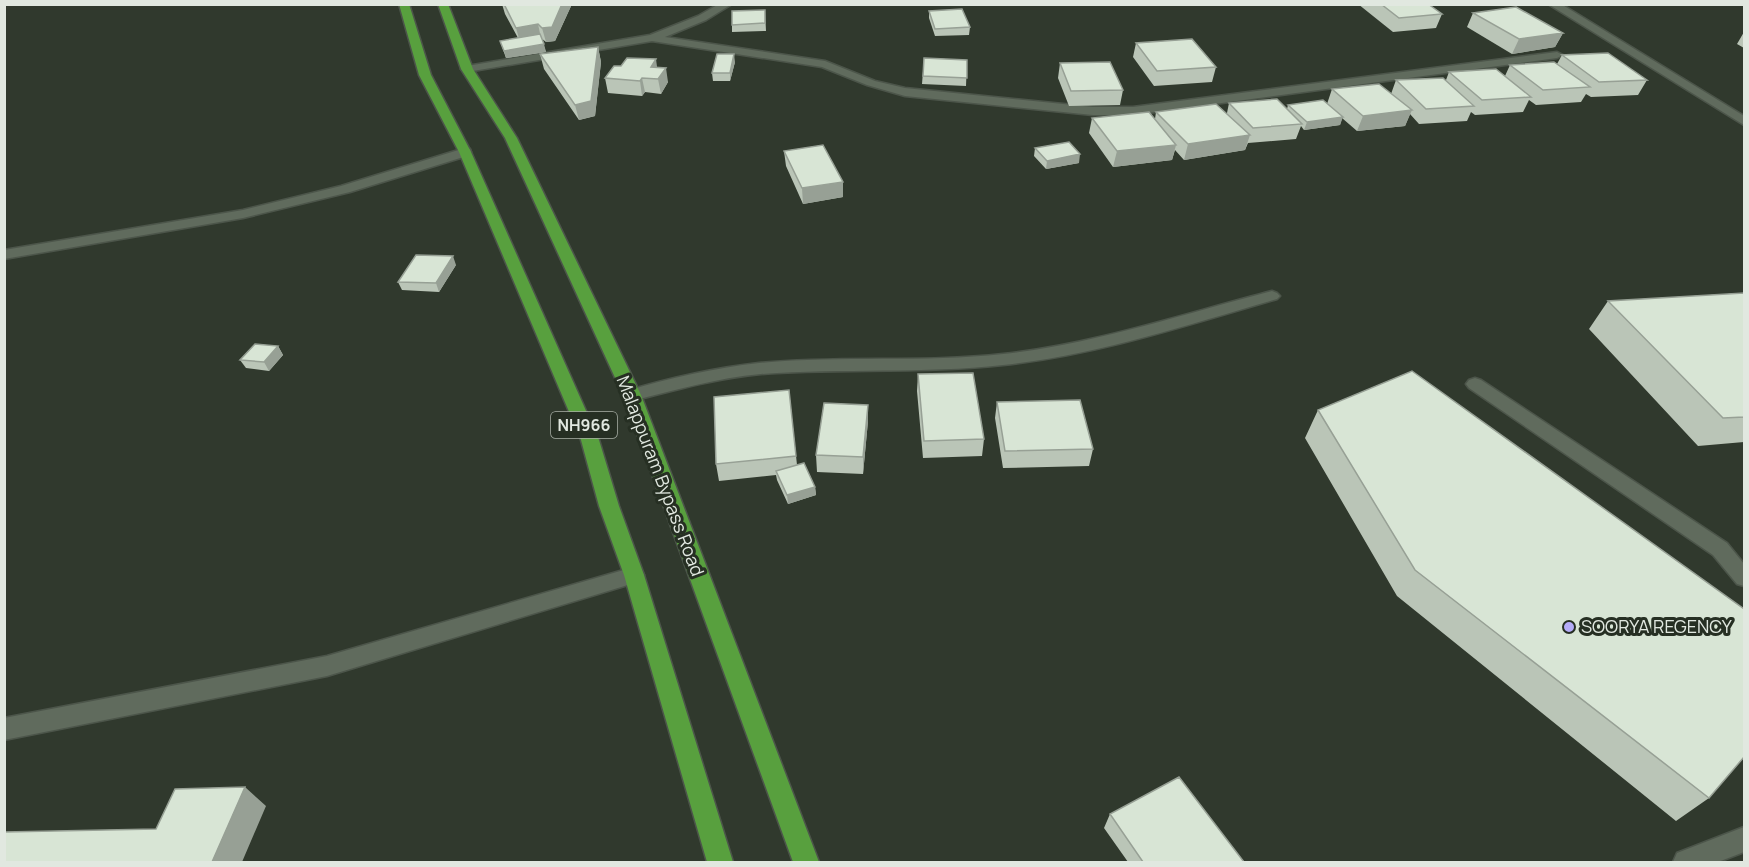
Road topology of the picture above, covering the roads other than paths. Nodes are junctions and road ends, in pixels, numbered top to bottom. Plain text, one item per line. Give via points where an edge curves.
1 (404, 4) edge
2 (443, 4) edge
3 (727, 4) edge
4 (1553, 4) edge
5 (652, 38) junction
6 (1557, 55) edge
7 (467, 69) junction
8 (1744, 121) edge
9 (465, 152) junction
10 (4, 255) edge
11 (1272, 296) dead end
12 (1475, 384) dead end
13 (632, 395) junction
14 (634, 575) junction
15 (1744, 578) edge
16 (4, 729) edge
17 (1744, 840) edge
18 (720, 862) edge
19 (806, 862) edge
20 (1686, 862) edge

1 - 9 highway, NH966 via 425,75
2 - 7 highway, Malappuram Bypass Road / NH966
3 - 5 street
4 - 8 street
5 - 6 street via 825,63 871,83 905,92 1093,111 1133,111
5 - 7 street
7 - 13 highway, Malappuram Bypass Road / NH966 via 511,138
9 - 10 street via 345,189 243,214
9 - 14 highway, NH966 via 590,440
11 - 13 street via 1069,351 935,365 836,365 725,373
12 - 15 street via 1720,549
13 - 19 highway, Malappuram Bypass Road / NH966
14 - 16 street via 327,666
14 - 18 highway, NH966
17 - 20 street

